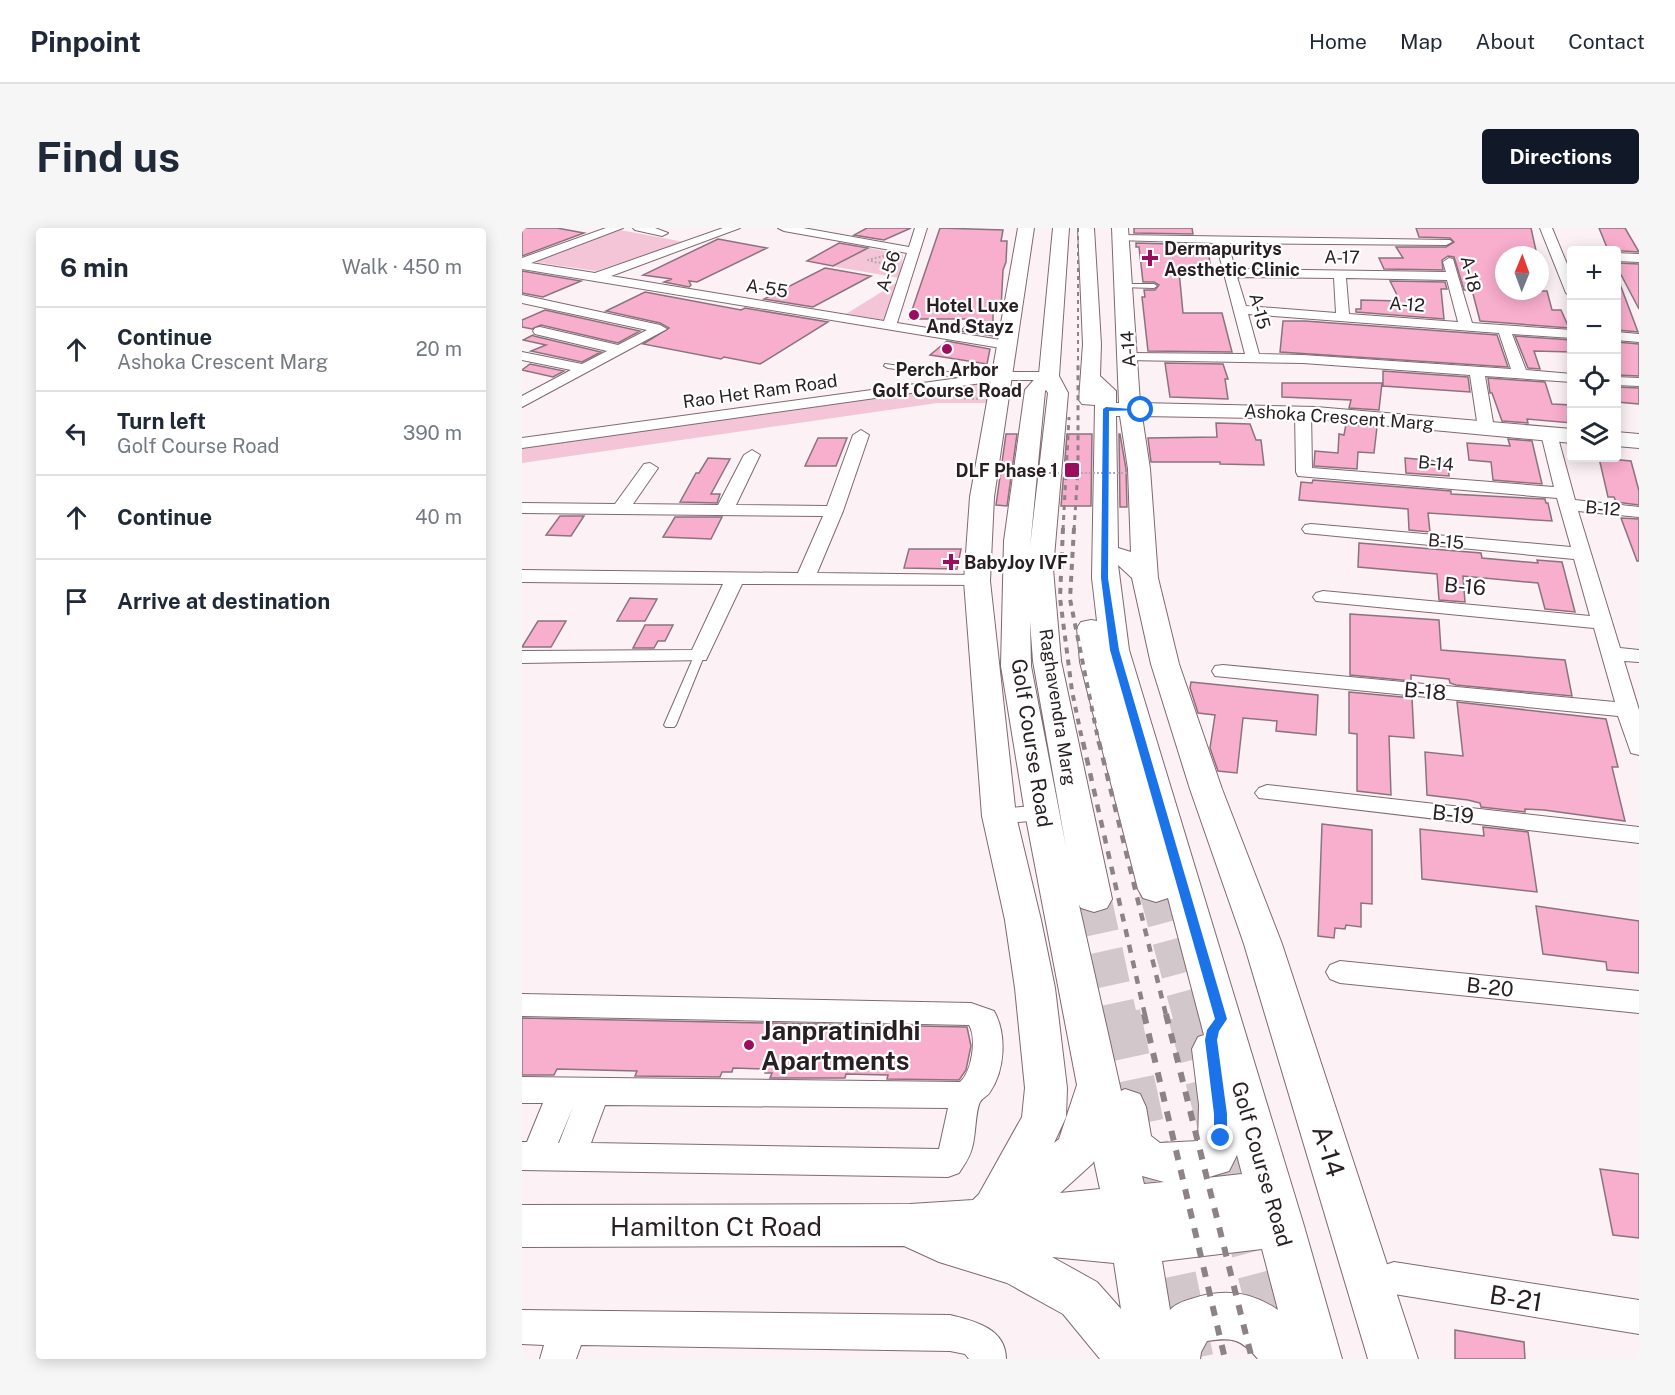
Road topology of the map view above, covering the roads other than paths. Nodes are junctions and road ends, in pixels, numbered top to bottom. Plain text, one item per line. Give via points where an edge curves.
1 (617, 228) edge
2 (639, 228) edge
3 (734, 228) edge
4 (784, 228) edge
5 (921, 228) edge
6 (1086, 228) edge
7 (1100, 228) edge
8 (1444, 228) edge
9 (1546, 228) edge
10 (1035, 231) edge
11 (662, 232) dead end
12 (1120, 233) edge
13 (1060, 236) edge
14 (1221, 239) junction
15 (1446, 242) junction
16 (914, 250) junction
17 (1558, 254) junction
18 (1567, 255) edge
19 (528, 256) edge
20 (1621, 257) edge
21 (1639, 258) edge
22 (522, 263) edge
23 (1231, 273) junction
24 (1340, 276) junction
25 (1452, 276) junction
26 (1096, 277) junction
27 (594, 278) junction
28 (1567, 279) edge
29 (1122, 286) junction
30 (1154, 286) dead end
31 (522, 299) edge
32 (1241, 310) junction
33 (578, 312) junction
34 (1343, 318) junction
35 (889, 326) junction
36 (1466, 327) junction
37 (1504, 329) junction
38 (1567, 334) edge
39 (1621, 336) edge
40 (1639, 338) edge
41 (1007, 345) junction
42 (620, 350) junction
43 (522, 356) edge
44 (1130, 357) junction
45 (1253, 357) junction
46 (888, 366) dead end
47 (584, 369) junction
48 (1477, 372) junction
49 (1520, 374) junction
50 (1049, 376) junction
51 (995, 378) junction
52 (1567, 378) edge
53 (1621, 381) edge
54 (1639, 382) edge
55 (522, 387) edge
56 (542, 391) junction
57 (1108, 397) junction
58 (522, 402) edge
59 (1303, 412) junction
60 (522, 426) edge
61 (1486, 428) junction
62 (1549, 434) junction
63 (861, 435) dead end
64 (1567, 436) edge
65 (1621, 439) edge
66 (555, 440) junction
67 (1639, 441) edge
68 (522, 444) edge
69 (752, 455) dead end
70 (650, 468) dead end
71 (1566, 499) junction
72 (522, 508) edge
73 (621, 508) junction
74 (725, 509) junction
75 (834, 511) junction
76 (1639, 512) edge
77 (1311, 529) dead end
78 (1105, 552) junction
79 (1582, 554) junction
80 (522, 576) edge
81 (736, 577) junction
82 (806, 578) junction
83 (1145, 578) junction
84 (977, 581) junction
85 (1323, 597) dead end
86 (1603, 623) junction
87 (1611, 653) junction
88 (699, 656) junction
89 (1639, 656) edge
90 (522, 657) edge
91 (1223, 671) dead end
92 (1627, 710) junction
93 (670, 725) dead end
94 (1639, 748) edge
95 (1267, 793) dead end
96 (1042, 813) junction
97 (999, 816) junction
98 (1639, 835) edge
99 (1156, 889) tunnel mouth
100 (1094, 899) tunnel mouth
101 (1340, 972) dead end
102 (1639, 1002) edge
103 (522, 1005) edge
104 (1221, 1019) junction
105 (1088, 1033) junction
106 (1098, 1086) junction
107 (522, 1090) edge
108 (579, 1091) junction
109 (966, 1095) junction
110 (530, 1156) edge
111 (570, 1157) junction
112 (1276, 1208) junction
113 (994, 1211) junction
114 (910, 1225) junction
115 (1131, 1225) junction
116 (522, 1226) edge
117 (1394, 1278) dead end
118 (1639, 1317) edge
119 (522, 1327) edge
120 (563, 1343) edge
121 (987, 1359) edge
122 (1132, 1359) edge
123 (1154, 1359) edge
124 (1175, 1359) edge
125 (1289, 1359) edge
126 (1317, 1359) edge
127 (1393, 1359) edge

1 - 19 street
2 - 11 street
3 - 27 street
4 - 16 street
5 - 16 street, A-56
6 - 26 street
7 - 26 street
8 - 15 street, A-18
9 - 17 street
10 - 13 street
10 - 41 street
12 - 14 street
12 - 29 street, A-14
13 - 50 street, Raghavendra Marg
14 - 15 street
14 - 23 street, A-15
15 - 25 street, A-18
16 - 35 street, A-56
17 - 18 street
17 - 28 street
19 - 22 street
20 - 21 street
22 - 27 street, A-55
23 - 24 street, A-17
23 - 32 street, A-15
24 - 25 street, A-17
24 - 34 street
25 - 36 street, A-18
26 - 57 street
27 - 35 street, A-55
29 - 30 lane
29 - 44 street, A-14
31 - 33 street
32 - 34 street, A-12
32 - 45 street, A-15
33 - 42 street via 660,329
33 - 42 street via 537,328
34 - 36 street, A-12
35 - 41 street, A-55
36 - 37 street, A-12
37 - 38 street, A-12
37 - 49 street
39 - 40 street
41 - 51 street
42 - 47 street
43 - 47 street
44 - 45 street
44 - 57 street, A-14
45 - 48 street
46 - 51 lane
47 - 56 street
48 - 49 street
48 - 61 street
49 - 52 street
50 - 51 street, Rao Het Ram Road
50 - 96 street, Golf Course Road via 1035,390 1019,511 1015,584 1016,666
50 - 100 street, Raghavendra Marg via 1058,393 1040,569 1047,661
51 - 66 street, Rao Het Ram Road
51 - 84 street
53 - 54 street
55 - 56 street
56 - 58 street
57 - 59 street, Ashoka Crescent Marg
57 - 78 street, Golf Course Road
57 - 83 street, A-14 via 1139,469
57 - 99 street via 1088,413 1088,587 1094,662
59 - 61 street, Ashoka Crescent Marg
59 - 71 street, B-14 via 1304,472
60 - 66 street
61 - 62 street, Ashoka Crescent Marg
62 - 64 street, Ashoka Crescent Marg
62 - 71 street
63 - 75 street
65 - 67 street
66 - 68 street, Rao Het Ram Road
69 - 74 street
70 - 73 street
71 - 76 street, B-12
71 - 79 street
72 - 73 street
73 - 74 street
74 - 75 street
75 - 82 street
77 - 79 street, B-15
78 - 83 street via 1128,558 1139,566
78 - 104 street, Golf Course Road via 1104,578 1115,650
79 - 86 street
80 - 81 street
81 - 82 street
81 - 88 street
82 - 84 street
83 - 127 street, A-14 via 1165,664 1263,944
84 - 97 street
85 - 86 street, B-16
86 - 87 street
87 - 89 street
87 - 92 street
88 - 90 street
88 - 93 lane
91 - 92 street, B-18
92 - 94 street
95 - 98 street, B-19
96 - 97 street
96 - 105 street, Golf Course Road
97 - 113 street via 1035,988 1046,1088 1044,1117
101 - 102 street, B-20
103 - 109 street via 971,1014 984,1019 988,1030 980,1083
104 - 105 street via 1211,1040 1221,1138 1213,1157 1196,1161 1165,1162 1139,1153 1130,1137 1116,1065 1106,1047
104 - 112 street, Golf Course Road
105 - 106 street, Golf Course Road
106 - 113 street via 1077,1150 1028,1193
106 - 115 street, Golf Course Road
107 - 108 street
108 - 109 street
108 - 110 street
108 - 111 street
109 - 111 street via 956,1150 948,1163
110 - 111 street
112 - 115 street, Hamilton Ct Road
112 - 126 street, Golf Course Road
113 - 114 street
114 - 115 street, Hamilton Ct Road
114 - 116 street, Hamilton Ct Road
114 - 122 street via 939,1241 1018,1264 1080,1298
115 - 123 street, Golf Course Road
117 - 118 street, B-21
119 - 120 street
120 - 121 street via 950,1334 975,1339 988,1353
124 - 125 street via 1176,1348 1190,1323 1217,1314 1246,1318 1261,1326

